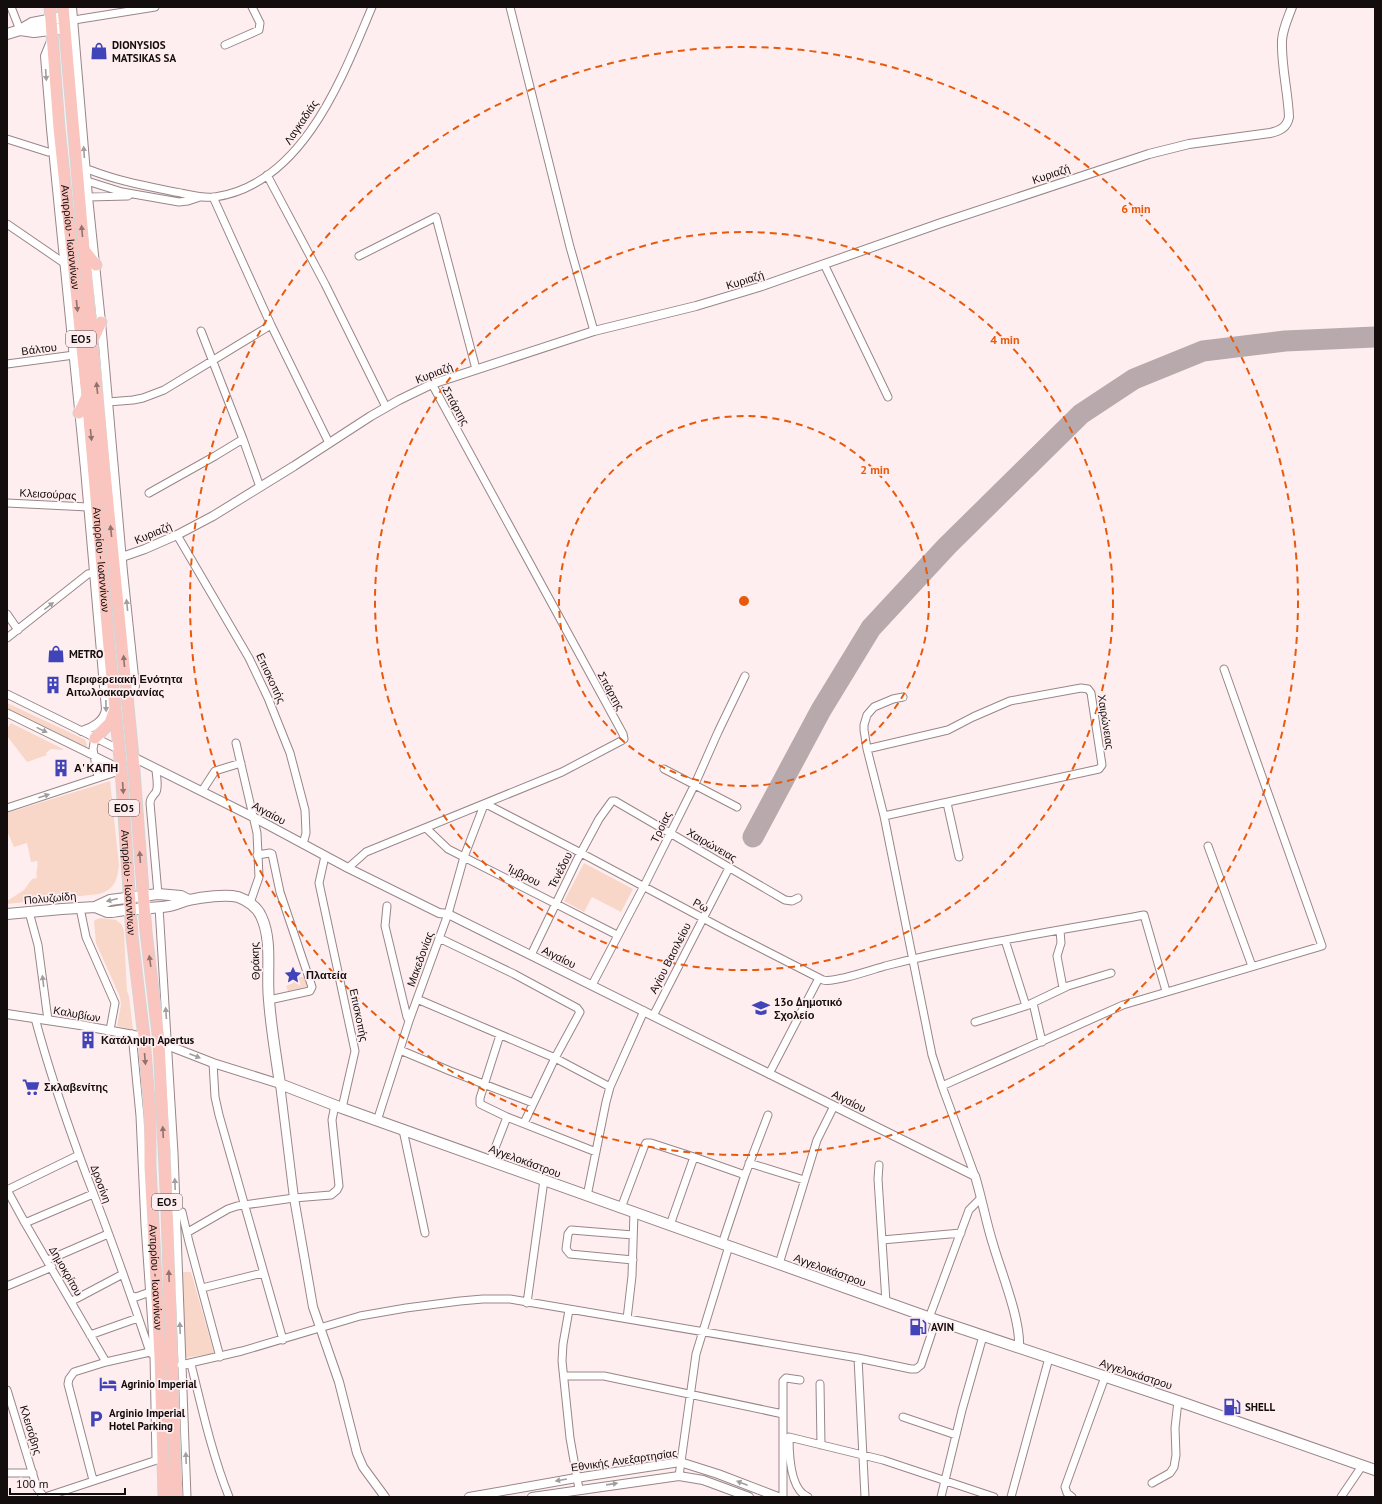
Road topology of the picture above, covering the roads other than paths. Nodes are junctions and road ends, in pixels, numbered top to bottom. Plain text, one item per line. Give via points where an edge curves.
1 (11, 7) edge
2 (50, 7) edge
3 (72, 7) edge
4 (155, 7) edge
5 (252, 7) edge
6 (372, 7) edge
7 (510, 7) edge
8 (1292, 7) edge
9 (67, 18) edge
10 (51, 29) junction
11 (20, 30) junction
12 (7, 34) edge
13 (224, 45) dead end
14 (7, 139) edge
15 (48, 152) dead end
16 (90, 170) dead end
17 (267, 176) junction
18 (87, 181) junction
19 (88, 196) junction
20 (138, 196) junction
21 (200, 197) junction
22 (213, 197) junction
23 (7, 224) edge
24 (84, 250) junction
25 (359, 256) dead end
26 (64, 263) junction
27 (824, 264) junction
28 (96, 265) junction
29 (101, 322) junction
30 (271, 325) junction
31 (201, 331) dead end
32 (594, 331) junction
33 (92, 342) junction
34 (74, 355) junction
35 (213, 361) junction
36 (7, 364) edge
37 (476, 369) junction
38 (432, 384) junction
39 (87, 395) junction
40 (888, 397) dead end
41 (108, 402) junction
42 (386, 407) junction
43 (79, 413) junction
44 (243, 439) junction
45 (329, 443) junction
46 (85, 468) junction
47 (260, 487) junction
48 (102, 491) junction
49 (149, 492) dead end
50 (7, 503) edge
51 (88, 507) junction
52 (119, 511) junction
53 (177, 535) junction
54 (122, 557) junction
55 (94, 573) junction
56 (7, 614) edge
57 (18, 630) junction
58 (7, 638) edge
59 (1224, 669) dead end
60 (745, 676) dead end
61 (7, 694) edge
62 (903, 697) dead end
63 (127, 699) junction
64 (115, 707) junction
65 (7, 713) edge
66 (82, 732) junction
67 (95, 738) junction
68 (236, 743) dead end
69 (867, 749) junction
70 (120, 750) junction
71 (94, 755) junction
72 (133, 757) junction
73 (241, 763) junction
74 (156, 769) junction
75 (664, 769) dead end
76 (122, 770) junction
77 (98, 778) junction
78 (695, 784) junction
79 (202, 791) junction
80 (615, 801) joint
81 (948, 802) junction
82 (485, 804) junction
83 (737, 807) dead end
84 (7, 808) edge
85 (884, 816) junction
86 (253, 817) junction
87 (426, 828) junction
88 (670, 833) junction
89 (303, 844) junction
90 (1208, 846) dead end
91 (581, 853) junction
92 (257, 855) junction
93 (325, 856) junction
94 (464, 857) junction
95 (959, 857) dead end
96 (348, 868) junction
97 (730, 868) junction
98 (644, 886) junction
99 (158, 894) junction
100 (143, 896) junction
101 (130, 897) junction
102 (798, 898) dead end
103 (189, 900) junction
104 (250, 903) junction
105 (556, 903) junction
106 (387, 906) dead end
107 (95, 907) junction
108 (159, 907) junction
109 (80, 908) junction
110 (144, 908) junction
111 (130, 909) junction
112 (29, 912) junction
113 (7, 914) edge
114 (448, 914) junction
115 (703, 918) junction
116 (1060, 930) junction
117 (617, 935) junction
118 (439, 938) junction
119 (1005, 940) junction
120 (531, 955) junction
121 (914, 959) junction
122 (1252, 966) junction
123 (1111, 973) dead end
124 (819, 978) junction
125 (592, 985) junction
126 (1063, 988) junction
127 (1166, 991) junction
128 (417, 999) junction
129 (269, 1000) junction
130 (1029, 1004) junction
131 (644, 1011) junction
132 (7, 1014) edge
133 (653, 1016) junction
134 (35, 1018) junction
135 (48, 1020) junction
136 (409, 1021) junction
137 (976, 1022) dead end
138 (110, 1030) junction
139 (132, 1034) junction
140 (500, 1035) junction
141 (144, 1037) junction
142 (1042, 1042) junction
143 (163, 1044) junction
144 (400, 1050) junction
145 (554, 1058) junction
146 (213, 1063) junction
147 (769, 1074) junction
148 (280, 1084) junction
149 (485, 1084) junction
150 (942, 1086) junction
151 (610, 1087) junction
152 (533, 1103) junction
153 (834, 1106) junction
154 (338, 1107) junction
155 (768, 1115) dead end
156 (145, 1116) junction
157 (507, 1117) junction
158 (377, 1121) junction
159 (524, 1123) junction
160 (403, 1130) junction
161 (596, 1152) junction
162 (79, 1155) junction
163 (694, 1158) junction
164 (490, 1161) junction
165 (749, 1163) junction
166 (879, 1165) dead end
167 (745, 1175) junction
168 (975, 1176) junction
169 (544, 1180) junction
170 (804, 1180) junction
171 (7, 1190) edge
172 (93, 1194) junction
173 (587, 1196) junction
174 (294, 1198) junction
175 (980, 1198) junction
176 (244, 1205) junction
177 (621, 1208) junction
178 (171, 1211) junction
179 (634, 1212) junction
180 (25, 1223) junction
181 (670, 1225) junction
182 (188, 1232) junction
183 (425, 1233) dead end
184 (108, 1234) junction
185 (960, 1234) junction
186 (633, 1236) junction
187 (882, 1240) junction
188 (725, 1245) junction
189 (48, 1260) junction
190 (633, 1260) junction
191 (779, 1264) junction
192 (52, 1268) junction
193 (263, 1273) junction
194 (123, 1274) junction
195 (7, 1286) edge
196 (202, 1288) junction
197 (150, 1292) junction
198 (131, 1296) junction
199 (72, 1301) junction
200 (886, 1302) junction
201 (527, 1303) junction
202 (570, 1310) junction
203 (138, 1318) junction
204 (627, 1319) junction
205 (932, 1319) junction
206 (320, 1328) junction
207 (702, 1332) junction
208 (90, 1334) junction
209 (983, 1336) junction
210 (282, 1340) junction
211 (1019, 1348) junction
212 (152, 1354) junction
213 (220, 1357) junction
214 (858, 1358) junction
215 (1049, 1358) junction
216 (106, 1362) junction
217 (191, 1364) junction
218 (181, 1366) junction
219 (157, 1372) junction
220 (564, 1376) junction
221 (1105, 1376) junction
222 (800, 1380) dead end
223 (820, 1384) dead end
224 (7, 1390) edge
225 (691, 1394) junction
226 (1178, 1401) junction
227 (783, 1414) junction
228 (903, 1417) dead end
229 (956, 1435) junction
230 (820, 1445) junction
231 (863, 1455) junction
232 (159, 1459) junction
233 (680, 1462) junction
234 (1375, 1463) edge
235 (1362, 1466) junction
236 (1375, 1470) edge
237 (7, 1473) edge
238 (33, 1473) junction
239 (678, 1476) junction
240 (576, 1478) junction
241 (93, 1480) junction
242 (945, 1480) junction
243 (1152, 1483) dead end
244 (579, 1489) junction
245 (45, 1497) edge
246 (164, 1497) edge
247 (176, 1497) edge
248 (187, 1497) edge
249 (229, 1497) edge
250 (384, 1497) edge
251 (468, 1497) edge
252 (532, 1497) edge
253 (749, 1497) edge
254 (778, 1497) edge
255 (783, 1497) edge
256 (808, 1497) edge
257 (865, 1497) edge
258 (941, 1497) edge
259 (994, 1497) edge
260 (1011, 1497) edge
261 (1072, 1497) edge
262 (1341, 1497) edge

1 - 11 street
2 - 10 main road, Αντιρρίου - Ιωαννίνων / ΕΟ5
3 - 9 street
4 - 9 street
5 - 13 street via 260,28 257,32
6 - 17 street, Λαγκαδιάς via 347,66 314,126 285,161
7 - 32 street via 570,247
8 - 27 street, Κυριαζή via 1282,39 1289,117 1288,123 1282,129 1270,133 1189,144 1149,154
9 - 10 main road
18 -> 9 street
24 -> 9 main road, Αντιρρίου - Ιωαννίνων / ΕΟ5
10 - 11 main road via 32,23
10 -> 26 street via 45,56
10 -> 39 main road, Αντιρρίου - Ιωαννίνων / ΕΟ5
11 - 12 main road
14 - 15 street
16 - 21 street, Λαγκαδιάς via 128,183
17 - 22 street, Λαγκαδιάς via 229,194
17 - 42 street via 322,277
18 - 19 street
18 - 20 street, Λαγκαδιάς
19 - 20 street, Λαγκαδιάς
19 - 28 street
20 - 21 street, Λαγκαδιάς via 180,202
21 - 22 street, Λαγκαδιάς
22 - 30 street
23 - 26 street
24 - 28 main road
24 - 33 main road, Αντιρρίου - Ιωαννίνων / ΕΟ5
25 - 37 street via 436,217
26 - 34 street
27 - 32 street, Κυριαζή via 696,306
27 - 40 street
28 - 29 street
29 - 33 main road
29 - 41 street
30 - 35 street
30 - 45 street
31 - 35 street
32 - 37 street, Κυριαζή
48 -> 33 main road, Αντιρρίου - Ιωαννίνων / ΕΟ5
34 - 36 street, Βάλτου
34 - 43 street
35 - 41 street via 154,394 133,400
35 - 44 street
37 - 38 street, Κυριαζή
38 - 42 street, Κυριαζή
38 - 82 street, Σπάρτης via 624,736 621,741 562,772
39 - 43 main road
39 -> 48 main road, Αντιρρίου - Ιωαννίνων / ΕΟ5
41 - 52 street
42 - 45 street, Κυριαζή
43 - 46 street
44 - 47 street
44 - 49 street
45 - 47 street, Κυριαζή
46 - 48 main road
46 - 51 street
47 - 53 street, Κυριαζή via 214,516
48 - 52 main road
63 -> 48 main road, Αντιρρίου - Ιωαννίνων / ΕΟ5
48 - 64 main road, Αντιρρίου - Ιωαννίνων / ΕΟ5 via 101,563
50 - 51 street, Κλεισούρας
51 - 55 street
52 - 54 street
53 - 54 street, Κυριαζή via 145,550
53 - 89 street, Επισκοπής via 249,658 268,698 290,753 305,810 306,833
63 -> 54 street via 135,686
57 -> 55 street via 88,574
55 -> 66 street via 106,710 101,720
56 - 57 street
57 - 58 street
59 - 122 street via 1322,946
60 - 78 street, Τροίας
61 - 66 street
62 - 69 street via 877,705 870,712 864,724
63 - 72 main road, Αντιρρίου - Ιωαννίνων / ΕΟ5
64 - 67 main road via 110,723
64 - 70 main road, Αντιρρίου - Ιωαννίνων / ΕΟ5
65 -> 71 street
66 - 67 street
67 - 70 street
67 - 71 street
68 - 73 street
69 - 81 street, Χαιρώνειας via 948,730 1010,701 1081,688 1090,691 1102,765 1100,769
69 - 85 street
70 - 76 main road, Αντιρρίου - Ιωαννίνων / ΕΟ5
71 - 76 street
71 - 77 street
72 - 74 street, Αιγαίου
100 -> 72 main road, Αντιρρίου - Ιωαννίνων / ΕΟ5
73 - 79 street via 215,771
73 - 86 street
74 - 79 street, Αιγαίου
74 - 99 street via 157,788 150,803
75 - 78 street
76 - 77 street
76 -> 101 main road, Αντιρρίου - Ιωαννίνων / ΕΟ5
84 -> 77 street
78 - 83 street
78 - 88 street, Τροίας
79 - 86 street, Αιγαίου
80 - 88 street, Χαιρώνειας
80 - 91 street, Τενέδου via 611,802 599,819
81 - 85 street, Χαιρώνειας
81 - 95 street
82 - 87 street, Σπάρτης
82 - 91 street, Ρω
82 - 94 street, Μακεδονίας
85 - 121 street
86 - 89 street, Αιγαίου
86 - 92 street via 257,833
87 - 94 street, Ίμβρου via 443,846
87 - 96 street, Σπάρτης via 366,852
88 - 97 street, Χαιρώνειας
88 - 98 street, Τροίας
89 - 93 street, Αιγαίου
90 - 122 street
91 - 98 street, Ρω
91 - 105 street, Τενέδου
92 - 104 street via 259,878
92 - 129 street via 272,854 280,892 312,987 310,991
93 - 96 street, Αιγαίου
93 - 154 street, Επισκοπής via 319,883 355,1051
94 - 105 street, Ίμβρου
94 - 114 street, Μακεδονίας
96 - 114 street, Αιγαίου via 439,913
97 - 102 street, Χαιρώνειας via 785,900 792,901
97 - 115 street, Αγίου Βασιλείου
98 - 115 street, Ρω
98 - 117 street, Τροίας
99 - 100 main road
99 - 103 main road via 181,896
100 - 101 main road
100 - 110 main road, Αντιρρίου - Ιωαννίνων / ΕΟ5
101 -> 107 main road via 110,900
101 - 111 main road, Αντιρρίου - Ιωαννίνων / ΕΟ5
103 - 104 main road via 223,896 238,897
103 - 108 main road
104 - 129 main road, Θράκης via 259,913 265,930
105 - 117 street, Ίμβρου
105 - 120 street, Τενέδου
106 - 136 street via 385,926
107 - 109 main road, Πολυζωίδη
107 - 111 main road via 107,912
108 - 110 main road
143 -> 108 street
109 - 112 main road, Πολυζωίδη
109 - 138 street via 86,937 115,1003
110 - 111 main road
143 -> 110 main road, Αντιρρίου - Ιωαννίνων / ΕΟ5
111 - 141 main road, Αντιρρίου - Ιωαννίνων / ΕΟ5
112 - 113 main road, Πολυζωίδη
135 -> 112 street via 38,944
114 - 118 street, Μακεδονίας
114 - 120 street, Αιγαίου
115 - 124 street, Ρω
115 - 133 street, Αγίου Βασιλείου
116 - 119 street, Ρω
116 - 126 street via 1061,943 1057,956
116 - 127 street, Ρω via 1144,915
117 - 125 street, Τροίας
118 - 128 street, Μακεδονίας
118 - 145 street via 578,1008 580,1013
119 - 121 street, Ρω via 966,946
119 - 130 street
120 - 125 street, Αιγαίου
121 - 124 street, Ρω via 835,980
121 - 150 street via 928,1037
122 - 127 street
123 - 126 street
124 - 147 street
125 - 131 street, Αιγαίου
126 - 130 street
127 - 142 street via 1123,1005
128 - 136 street, Μακεδονίας
128 - 140 street
129 - 148 main road, Θράκης
130 - 137 street
130 - 142 street
131 - 133 street, Αιγαίου
131 - 151 street
132 - 134 street, Καλυβίων
133 - 147 street, Αιγαίου
134 - 135 street, Καλυβίων
134 - 162 street, Δροσίνη
135 - 138 street, Καλυβίων
136 - 144 street, Μακεδονίας
138 - 139 street, Καλυβίων
139 - 141 street, Καλυβίων
139 - 156 street
140 - 145 street
140 - 149 street
141 -> 156 main road, Αντιρρίου - Ιωαννίνων / ΕΟ5
142 - 150 street
143 -> 146 street
178 -> 143 main road, Αντιρρίου - Ιωαννίνων / ΕΟ5
144 - 149 street
144 - 158 street, Μακεδονίας
145 - 151 street
145 - 152 street
146 - 148 street
146 - 176 street via 215,1097
147 - 153 street, Αιγαίου
148 - 154 main road, Αγγελοκάστρου
148 - 174 street
149 - 152 street
149 - 157 street via 480,1103
150 - 168 street
151 - 161 street
152 - 159 street
153 - 168 street, Αιγαίου
153 - 170 street via 817,1140
154 - 158 main road, Αγγελοκάστρου
154 - 174 street, Επισκοπής via 332,1120 339,1186 331,1195
155 - 165 street
156 - 197 street
156 - 219 main road, Αντιρρίου - Ιωαννίνων / ΕΟ5 via 150,1166
157 - 159 street
157 - 164 street
158 - 160 main road, Αγγελοκάστρου
159 - 161 street
160 - 164 main road, Αγγελοκάστρου
160 - 183 street
161 - 173 street
162 - 171 street
162 - 172 street, Δροσίνη
163 - 167 street
163 - 177 street via 646,1143
163 - 181 street
164 - 169 main road, Αγγελοκάστρου
165 - 167 street
165 - 170 street
166 - 187 street
167 - 188 street
168 - 175 street
169 - 173 main road, Αγγελοκάστρου
169 - 201 street
170 - 191 street
171 - 180 street, Δημοκρίτου
172 - 180 street
172 - 184 street, Δροσίνη
173 - 177 main road, Αγγελοκάστρου
174 - 176 street, Επισκοπής
174 - 206 street via 311,1297
175 - 185 street via 969,1210
175 - 211 street via 1013,1310
176 - 182 street, Επισκοπής via 228,1209
176 - 193 street
177 - 179 main road, Αγγελοκάστρου
178 - 182 street via 182,1212
218 -> 178 street
247 -> 178 main road, Αντιρρίου - Ιωαννίνων / ΕΟ5
179 - 181 main road, Αγγελοκάστρου
179 - 186 street
180 - 189 street, Δημοκρίτου
181 - 188 main road, Αγγελοκάστρου
182 - 196 street
184 - 189 street
184 - 194 street, Δροσίνη
185 - 187 street
185 - 205 street
186 - 190 street
186 - 190 street via 571,1230 566,1249 570,1254
187 - 200 street
188 - 191 main road, Αγγελοκάστρου
188 - 207 street
189 - 192 street, Δημοκρίτου
190 - 204 street
191 - 200 main road, Αγγελοκάστρου
192 - 195 street
192 - 199 street, Δημοκρίτου
193 - 196 street
193 - 210 street
194 - 198 street, Δροσίνη
194 - 199 street
196 - 213 street
197 - 198 street via 136,1297
197 - 212 street
198 - 203 street, Δροσίνη
199 - 208 street, Δημοκρίτου
200 - 205 main road, Αγγελοκάστρου
201 - 202 street
201 - 206 street via 505,1299 460,1301 364,1316
202 - 204 street
202 - 220 street via 562,1351
203 - 208 street
203 - 212 street, Δροσίνη
204 - 207 street
205 - 209 main road, Αγγελοκάστρου
205 - 214 street via 921,1365 916,1369
206 - 210 street
206 - 250 street via 339,1382 357,1454
207 - 214 street
207 - 225 street via 696,1354
208 - 216 street, Δημοκρίτου
209 - 211 main road, Αγγελοκάστρου
209 - 229 street
210 - 213 street
211 - 215 main road, Αγγελοκάστρου
212 - 216 street
212 - 219 street
213 - 217 street
214 - 231 street
215 - 221 main road, Αγγελοκάστρου
215 - 260 street
216 - 241 street via 74,1372 68,1384
217 - 218 street
217 - 249 street via 202,1412
248 -> 218 street
219 - 232 main road, Αντιρρίου - Ιωαννίνων / ΕΟ5
220 - 225 street via 604,1376
220 - 240 street
221 - 226 main road, Αγγελοκάστρου
221 - 261 street via 1065,1487
222 - 227 street via 783,1380
223 - 230 street
224 - 238 street, Κλεισόβης
225 - 227 street
225 - 233 street
226 - 235 main road, Αγγελοκάστρου
226 - 243 street via 1174,1467 1170,1473
227 - 255 street
228 - 229 street
229 - 242 street
230 - 231 street
230 - 256 street via 789,1437 796,1484 800,1492
231 - 242 street
231 - 257 street
232 - 241 street
232 - 246 main road, Αντιρρίου - Ιωαννίνων / ΕΟ5
233 - 239 street
233 - 240 street, Εθνικής Ανεξαρτησίας
254 -> 233 street, Εθνικής Ανεξαρτησίας
234 - 235 street
235 - 236 main road, Αγγελοκάστρου
235 - 262 street
237 - 238 street
238 - 245 street, Κλεισόβης via 37,1488
244 -> 239 street, Εθνικής Ανεξαρτησίας
239 - 253 street, Εθνικής Ανεξαρτησίας via 703,1480
240 - 244 street
240 -> 251 street, Εθνικής Ανεξαρτησίας
241 - 245 street
242 - 258 street
242 - 259 street
244 - 252 street, Εθνικής Ανεξαρτησίας

